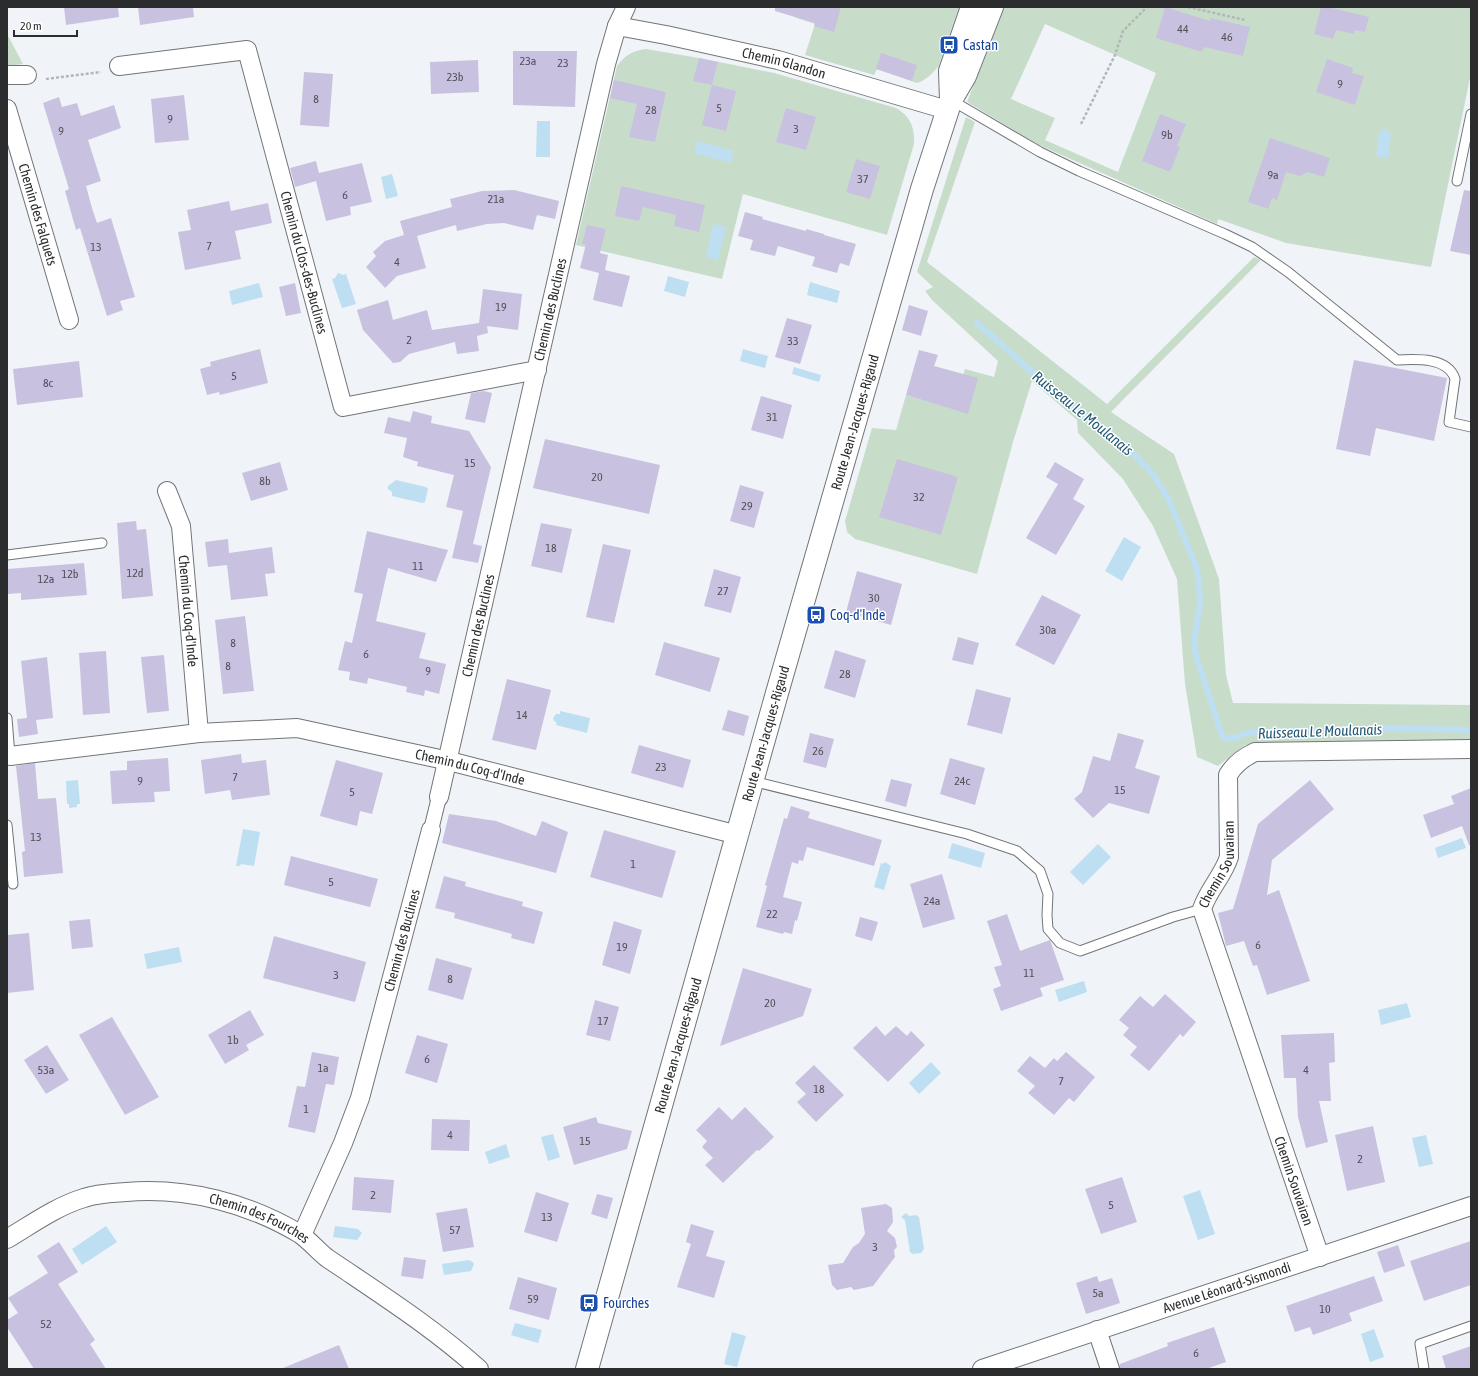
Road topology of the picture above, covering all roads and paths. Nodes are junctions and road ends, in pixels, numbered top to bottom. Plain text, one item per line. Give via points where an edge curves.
1 (626, 7) edge
2 (972, 7) edge
3 (992, 7) edge
4 (1147, 7) edge
5 (1188, 7) edge
6 (1245, 20) dead end
7 (617, 26) junction
8 (119, 66) joint
9 (7, 75) edge
10 (27, 75) joint
11 (949, 105) junction
12 (7, 109) edge
13 (1471, 114) edge
14 (1081, 124) dead end
15 (1457, 181) dead end
16 (69, 320) dead end
17 (537, 370) junction
18 (1471, 427) edge
19 (167, 491) dead end
20 (102, 543) dead end
21 (7, 555) edge
22 (7, 718) edge
23 (199, 732) junction
24 (1471, 748) edge
25 (8, 758) edge
26 (449, 761) junction
27 (752, 781) junction
28 (439, 797) joint
29 (7, 825) edge
30 (431, 830) joint
31 (738, 835) junction
32 (13, 884) dead end
33 (1202, 908) junction
34 (1471, 1206) edge
35 (302, 1236) junction
36 (7, 1239) edge
37 (1320, 1257) junction
38 (1471, 1326) edge
39 (1097, 1330) junction
40 (479, 1369) edge
41 (587, 1369) edge
42 (982, 1369) edge
43 (1110, 1369) edge
44 (1424, 1369) edge

1 - 7 street, Chemin des Buclines
2 - 11 street, Route Jean-Jacques-Rigaud via 950,71
3 - 11 street, Route Jean-Jacques-Rigaud via 965,76
4 - 14 path via 1123,31 1115,54
5 - 6 path
7 - 11 street, Chemin Glandon via 778,60
7 - 17 street, Chemin des Buclines via 606,64
8 - 10 path via 96,73 40,80
8 - 17 street, Chemin du Clos-des-Buclines via 247,50 343,407
9 - 10 street
11 - 18 lane via 1080,171 1252,247 1288,272 1397,360 1414,359 1443,365 1455,379 1449,422
11 - 27 street, Route Jean-Jacques-Rigaud via 922,189
12 - 16 street, Chemin des Falquets
13 - 15 lane
17 - 26 street, Chemin des Buclines
19 - 23 street, Chemin du Coq-d'Inde via 181,526
20 - 21 lane
22 - 25 lane
23 - 25 street, Chemin du Coq-d'Inde
23 - 26 street, Chemin du Coq-d'Inde via 297,728
24 - 33 street, Chemin Souvairan via 1255,752 1248,755 1232,768 1228,775 1229,857 1226,867 1205,898
26 - 28 street, Chemin des Buclines
26 - 31 street, Chemin du Coq-d'Inde
27 - 31 street, Route Jean-Jacques-Rigaud
27 - 33 lane via 967,834 1017,851 1040,871 1048,894 1048,929 1060,943 1080,951
28 - 30 street, Chemin des Buclines
29 - 32 lane
30 - 35 street, Chemin des Buclines via 360,1098
31 - 41 street, Route Jean-Jacques-Rigaud
33 - 37 street, Chemin Souvairan
34 - 37 street, Avenue Léonard-Sismondi
35 - 36 street, Chemin des Fourches via 273,1219 230,1203 184,1194 145,1191 83,1198 57,1209
35 - 40 street, Chemin des Fourches via 328,1258 453,1346
37 - 39 street, Avenue Léonard-Sismondi
38 - 44 lane via 1420,1344
39 - 42 street, Avenue Léonard-Sismondi
39 - 43 street

